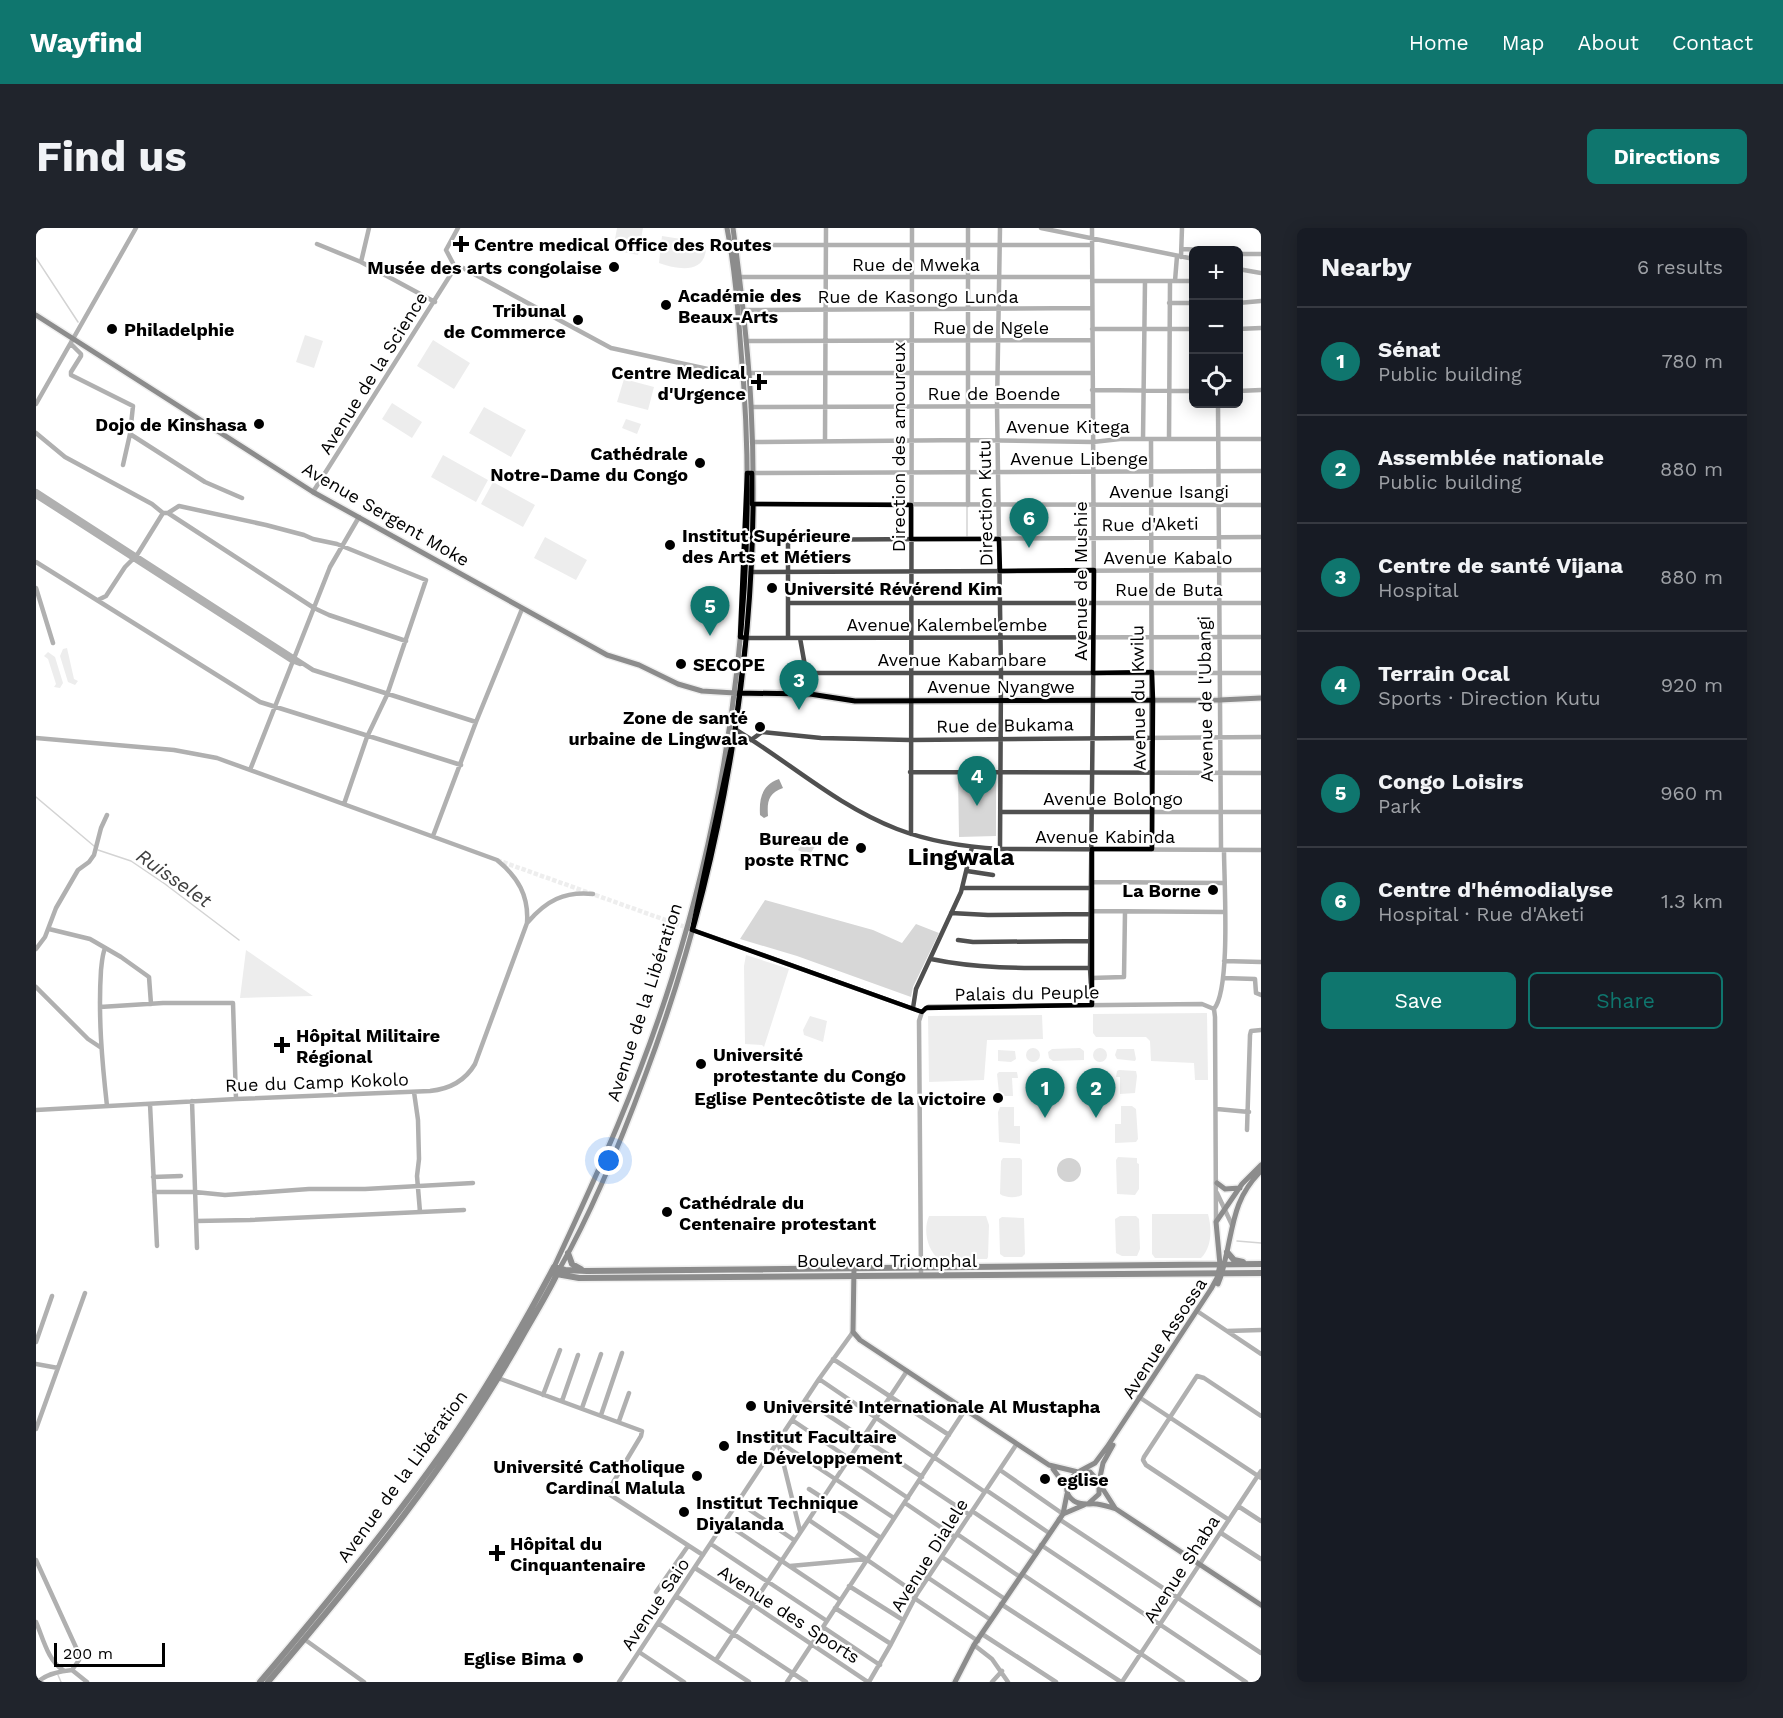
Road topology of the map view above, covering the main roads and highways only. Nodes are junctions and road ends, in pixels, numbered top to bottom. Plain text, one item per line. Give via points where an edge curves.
1 (727, 228) edge
2 (733, 228) edge
3 (733, 246) junction
4 (36, 315) edge
5 (746, 375) junction
6 (750, 473) junction
7 (743, 638) junction
8 (738, 693) junction
9 (1261, 698) edge
10 (1261, 1165) edge
11 (1258, 1173) edge
12 (1217, 1183) road end
13 (1240, 1188) junction
14 (1217, 1233) junction
15 (1231, 1233) junction
16 (1227, 1252) junction
17 (568, 1253) junction
18 (1252, 1264) junction
19 (1261, 1264) edge
20 (1222, 1265) junction
21 (854, 1268) junction
22 (555, 1271) junction
23 (587, 1271) junction
24 (1261, 1272) edge
25 (1221, 1273) junction
26 (855, 1276) junction
27 (579, 1278) junction
28 (551, 1285) junction
29 (1108, 1448) junction
30 (1052, 1467) junction
31 (1079, 1472) junction
32 (1099, 1483) junction
33 (1067, 1490) junction
34 (1088, 1503) junction
35 (1116, 1509) junction
36 (1061, 1516) junction
37 (1261, 1605) edge
38 (271, 1681) edge
39 (260, 1682) edge
40 (955, 1682) edge

1 - 3 main road, Avenue de la Libération
2 - 3 main road, Avenue de la Libération
3 - 5 main road, Avenue de la Libération
3 - 5 main road, Avenue de la Libération via 744,310
4 - 8 main road, Avenue Sergent Moke via 313,492 522,609 615,659 688,687
5 - 6 main road, Avenue de la Libération
5 - 6 main road, Avenue de la Libération via 751,407
6 - 7 main road, Avenue de la Libération
6 - 7 main road, Avenue de la Libération via 751,572
7 - 8 main road, Avenue de la Libération
8 - 9 main road, Avenue Nyangwe via 810,694 848,701
8 - 17 main road, Avenue de la Libération via 711,857 673,996 636,1101
8 - 22 main road, Avenue de la Libération via 710,833 672,978 614,1139
10 - 11 main road
11 - 13 main road
11 - 15 main road via 1242,1195
12 - 13 main road via 1225,1189
13 - 14 main road via 1216,1222
14 - 15 main road
14 - 20 main road
15 - 16 main road
16 - 18 highway via 1234,1260
16 - 20 main road
17 - 22 main road, Avenue de la Libération
17 - 23 highway via 572,1264
18 - 19 highway, Boulevard Triomphal
18 - 20 highway, Boulevard Triomphal
20 - 21 highway, Boulevard Triomphal
20 - 25 main road
21 - 23 highway, Boulevard Triomphal
21 - 26 main road
22 - 23 highway, Boulevard Triomphal
22 - 27 highway, Boulevard Triomphal
22 - 28 highway, Avenue de la Libération
22 - 39 highway, Avenue de la Libération via 442,1453 358,1564
24 - 25 highway, Boulevard Triomphal
25 - 26 highway, Boulevard Triomphal
25 - 29 main road, Avenue Assossa
26 - 27 highway, Boulevard Triomphal
26 - 30 main road via 853,1332 865,1344
27 - 28 highway via 565,1278
28 - 38 highway, Avenue de la Libération via 498,1378 418,1497
29 - 31 main road via 1095,1463
29 - 32 main road
30 - 31 main road
30 - 33 main road
31 - 32 main road via 1090,1472
31 - 33 main road via 1071,1477
32 - 34 main road via 1097,1498
32 - 35 main road
33 - 34 main road via 1077,1503
33 - 36 main road
34 - 35 main road
34 - 36 main road
35 - 37 main road
36 - 40 main road via 976,1643

